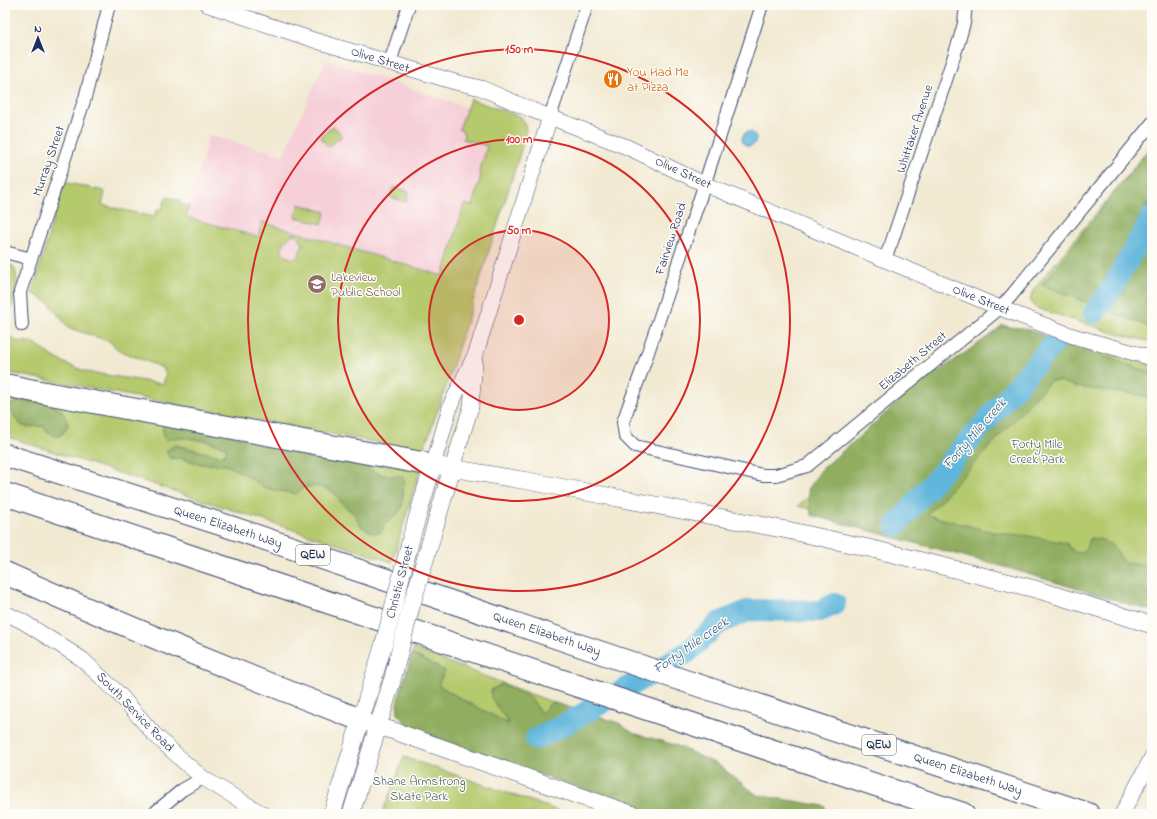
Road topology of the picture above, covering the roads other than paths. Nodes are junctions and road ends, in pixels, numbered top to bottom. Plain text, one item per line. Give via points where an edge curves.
1 (109, 5) edge
2 (208, 5) edge
3 (409, 5) edge
4 (586, 5) edge
5 (762, 5) edge
6 (966, 5) edge
7 (390, 62) junction
8 (550, 117) junction
9 (1152, 123) edge
10 (704, 184) junction
11 (5, 252) edge
12 (31, 259) junction
13 (884, 260) junction
14 (1000, 308) junction
15 (22, 325) dead end
16 (476, 353) junction
17 (1152, 358) edge
18 (5, 385) edge
19 (625, 436) joint
20 (5, 455) edge
21 (428, 464) junction
22 (452, 468) junction
23 (5, 494) edge
24 (5, 573) edge
25 (5, 612) edge
26 (1152, 625) edge
27 (370, 723) junction
28 (1152, 757) edge
29 (203, 778) junction
30 (153, 814) edge
31 (263, 814) edge
32 (332, 814) edge
33 (351, 814) edge
34 (631, 814) edge
35 (963, 814) edge
36 (1088, 814) edge
37 (1122, 814) edge

1 - 12 street, Murray Street via 85,98
2 - 7 street, Olive Street
3 - 7 street
4 - 8 street
5 - 10 street, Fairview Road
6 - 13 street, Whittaker Avenue via 959,41 892,244
7 - 8 street, Olive Street via 481,88
8 - 10 street, Olive Street via 627,147
8 - 16 street, Christie Street
9 - 14 street, Elizabeth Street
10 - 13 street, Olive Street
10 - 19 street, Fairview Road via 623,422
11 - 12 street
12 - 15 street, Murray Street via 20,292
13 - 14 street, Olive Street
14 - 17 street, Olive Street via 1073,336
14 - 19 street, Elizabeth Street via 807,466 776,476 763,475 635,446
16 - 21 street, Christie Street via 451,404
16 - 22 street, Christie Street via 471,407
18 - 21 highway
20 - 36 highway, Queen Elizabeth Way / QEW via 240,530
21 - 22 main road
21 - 27 main road, Christie Street, bridge via 412,535 374,676
22 - 26 main road via 787,530 873,549 1035,590
22 - 27 main road, Christie Street, bridge via 392,681
23 - 35 highway
24 - 27 highway via 221,665
25 - 29 street, South Service Road via 82,659 120,695 154,734
27 - 32 main road, Christie Street
27 - 33 main road, Christie Street
27 - 34 main road
28 - 37 street
29 - 30 street via 182,790
29 - 31 street, South Service Road

